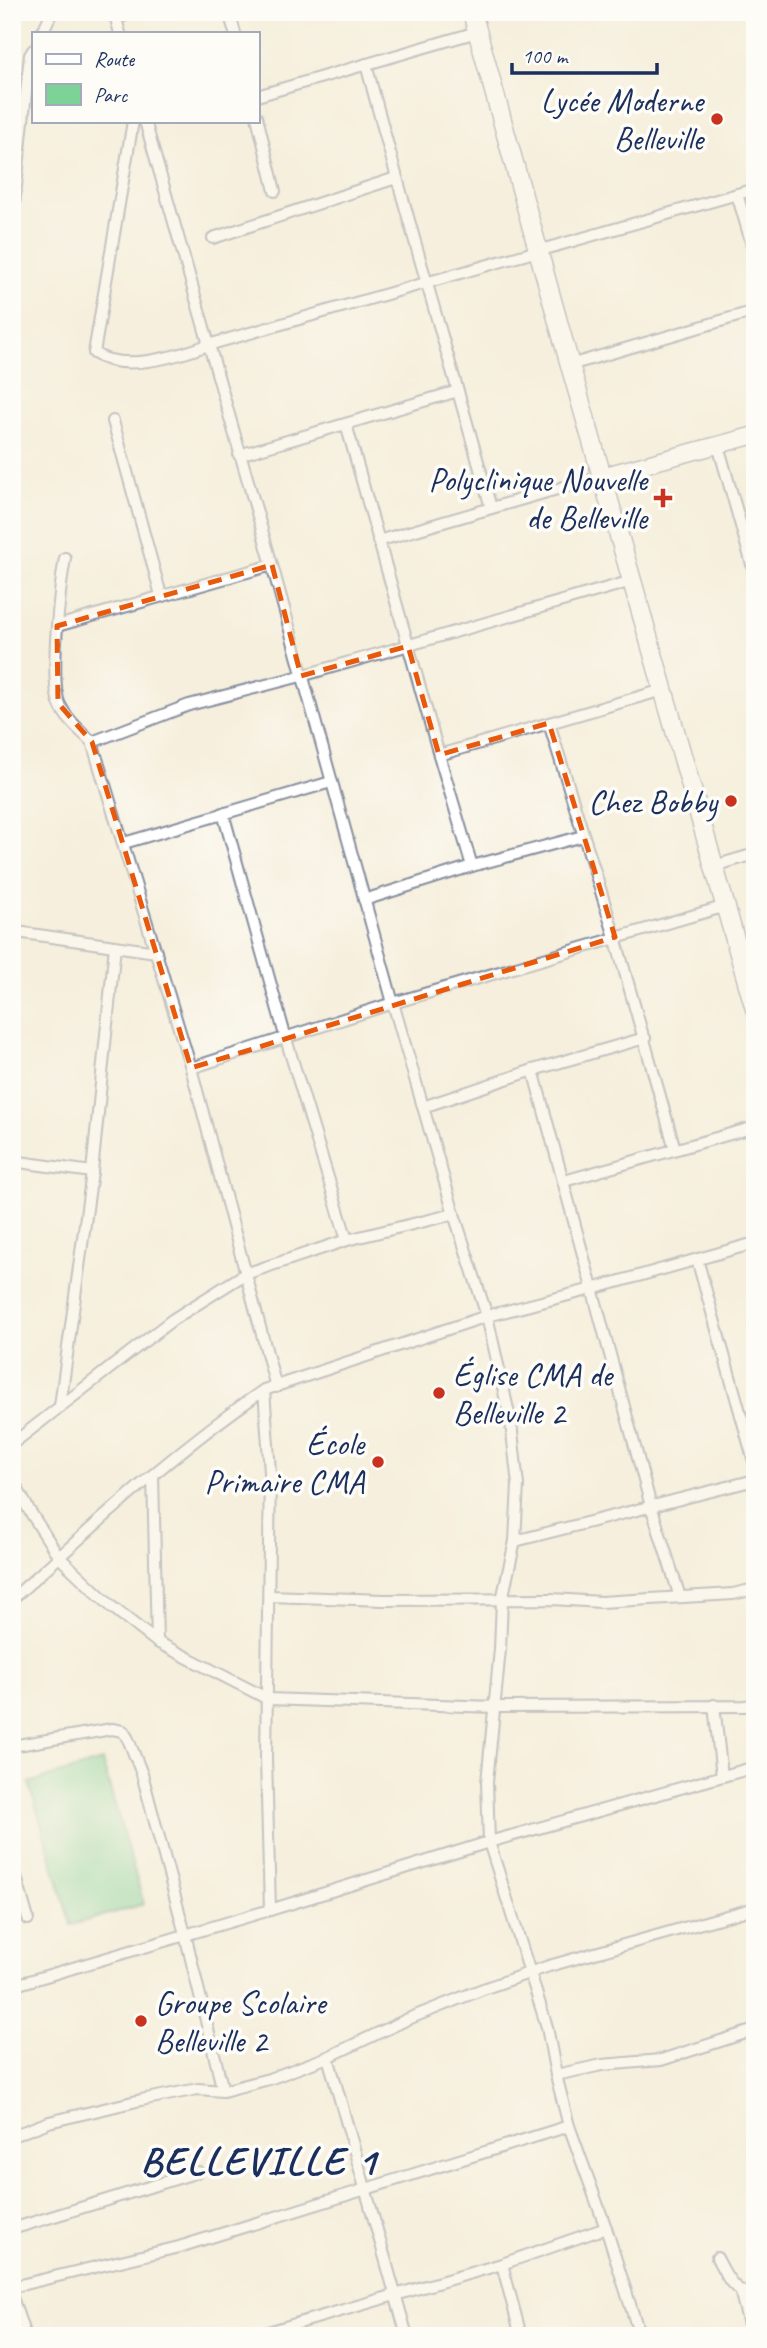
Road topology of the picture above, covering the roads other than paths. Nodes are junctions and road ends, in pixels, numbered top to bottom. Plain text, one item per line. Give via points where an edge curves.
1 (52, 12) edge
2 (137, 12) edge
3 (229, 12) edge
4 (471, 12) edge
5 (115, 15) edge
6 (42, 32) edge
7 (120, 32) edge
8 (234, 32) edge
9 (477, 32) junction
10 (32, 52) edge
11 (366, 64) junction
12 (259, 95) edge
13 (133, 122) edge
14 (145, 122) edge
15 (258, 122) edge
16 (396, 178) junction
17 (755, 189) edge
18 (275, 191) dead end
19 (14, 193) edge
20 (737, 194) junction
21 (12, 224) edge
22 (213, 237) dead end
23 (538, 251) junction
24 (755, 255) edge
25 (428, 282) junction
26 (755, 311) edge
27 (208, 345) junction
28 (570, 365) junction
29 (458, 391) junction
30 (113, 421) dead end
31 (345, 424) junction
32 (755, 435) edge
33 (718, 445) junction
34 (239, 455) junction
35 (602, 476) junction
36 (491, 508) junction
37 (379, 541) junction
38 (65, 558) dead end
39 (272, 565) junction
40 (755, 575) edge
41 (632, 581) junction
42 (162, 595) junction
43 (57, 626) junction
44 (408, 646) junction
45 (301, 677) junction
46 (663, 690) junction
47 (549, 723) junction
48 (92, 742) junction
49 (439, 755) junction
50 (331, 782) junction
51 (223, 813) junction
52 (583, 836) junction
53 (124, 843) junction
54 (755, 854) edge
55 (472, 866) junction
56 (714, 866) junction
57 (364, 900) junction
58 (726, 906) junction
59 (615, 937) junction
60 (115, 946) junction
61 (12, 951) edge
62 (156, 952) junction
63 (393, 1003) junction
64 (755, 1009) edge
65 (645, 1038) junction
66 (286, 1039) junction
67 (191, 1068) junction
68 (533, 1070) junction
69 (422, 1107) junction
70 (755, 1127) edge
71 (675, 1149) junction
72 (12, 1161) edge
73 (92, 1172) junction
74 (564, 1181) junction
75 (454, 1214) junction
76 (347, 1240) junction
77 (755, 1243) edge
78 (697, 1259) junction
79 (245, 1274) junction
80 (592, 1289) junction
81 (487, 1316) junction
82 (270, 1389) junction
83 (60, 1406) junction
84 (12, 1444) edge
85 (755, 1465) edge
86 (153, 1475) junction
87 (12, 1479) edge
88 (755, 1479) edge
89 (651, 1506) junction
90 (515, 1541) junction
91 (59, 1557) junction
92 (755, 1589) edge
93 (269, 1596) junction
94 (680, 1597) junction
95 (12, 1599) edge
96 (502, 1600) junction
97 (157, 1642) junction
98 (268, 1699) junction
99 (755, 1704) edge
100 (714, 1705) junction
101 (495, 1707) junction
102 (12, 1746) edge
103 (755, 1767) edge
104 (722, 1776) junction
105 (489, 1842) junction
106 (12, 1863) edge
107 (755, 1908) edge
108 (270, 1910) junction
109 (28, 1919) dead end
110 (185, 1934) junction
111 (531, 1972) junction
112 (12, 1986) edge
113 (755, 2030) edge
114 (328, 2057) junction
115 (556, 2075) junction
116 (223, 2091) junction
117 (569, 2126) junction
118 (12, 2136) edge
119 (198, 2172) dead end
120 (366, 2188) junction
121 (606, 2228) junction
122 (12, 2229) edge
123 (717, 2258) dead end
124 (502, 2264) junction
125 (12, 2287) edge
126 (740, 2290) junction
127 (755, 2293) edge
128 (396, 2295) junction
129 (12, 2297) edge
130 (25, 2336) edge
131 (254, 2336) edge
132 (407, 2336) edge
133 (521, 2336) edge
134 (640, 2336) edge
135 (752, 2336) edge

1 - 6 street
2 - 5 street
3 - 8 street
4 - 9 main road
5 - 7 street
9 - 11 street
9 - 23 main road
10 - 19 street
11 - 12 street
11 - 16 street
13 - 27 street via 94,353 104,360 156,360
14 - 27 street
15 - 18 street
16 - 22 street
16 - 25 street
17 - 20 street
19 - 21 street
20 - 23 street
20 - 24 street
23 - 25 street
23 - 28 main road
25 - 27 street
25 - 29 street
26 - 28 street
27 - 34 street
28 - 35 main road
29 - 31 street
29 - 36 street
30 - 42 street
31 - 34 street
31 - 37 street
32 - 33 street
33 - 35 street
33 - 40 street
34 - 39 street
35 - 36 street
35 - 41 main road
36 - 37 street
37 - 44 street
38 - 43 street
39 - 42 street
39 - 45 street
41 - 44 street
41 - 46 main road
42 - 43 street
43 - 48 street via 58,703
44 - 45 street
44 - 49 street
45 - 48 street via 189,705
45 - 50 street
46 - 47 street
46 - 56 main road
47 - 49 street
47 - 52 street
48 - 53 street
49 - 55 street
50 - 51 street
50 - 57 street
51 - 53 street
51 - 66 street
52 - 55 street
52 - 59 street
53 - 62 street
54 - 56 street
55 - 57 street
56 - 58 main road
57 - 63 street
58 - 59 street
58 - 64 main road
59 - 63 street
59 - 65 street
60 - 61 street via 16,932
60 - 62 street
60 - 73 street
62 - 67 street
63 - 66 street
63 - 69 street
65 - 68 street
65 - 71 street
66 - 67 street
66 - 76 street
67 - 79 street
68 - 69 street
68 - 74 street
69 - 75 street
70 - 71 street
71 - 74 street
72 - 73 street
73 - 83 street
74 - 80 street
75 - 76 street
75 - 81 street
76 - 79 street
77 - 78 street
78 - 80 street
78 - 85 street
79 - 82 street
79 - 83 street via 172,1320
80 - 81 street
80 - 89 street
81 - 82 street
81 - 90 street via 511,1423 518,1485
82 - 86 street
82 - 93 street
83 - 84 street
86 - 91 street
86 - 97 street
87 - 91 street
88 - 89 street
89 - 90 street
89 - 94 street
90 - 96 street
91 - 95 street
91 - 97 street via 111,1607
92 - 94 street
93 - 96 street
93 - 98 street
94 - 96 street via 601,1602
96 - 101 street
97 - 98 street
98 - 101 street
98 - 108 street
99 - 100 street
100 - 101 street
100 - 104 street
101 - 105 street via 487,1782
102 - 110 street via 122,1731 142,1774
103 - 104 street
104 - 105 street
105 - 108 street
105 - 111 street
106 - 109 street
107 - 111 street
108 - 110 street
110 - 112 street
110 - 116 street
111 - 114 street via 408,2019
111 - 115 street
113 - 115 street via 661,2060
114 - 116 street
114 - 120 street
115 - 117 street
116 - 118 street via 198,2089 129,2102
117 - 120 street
117 - 121 street
119 - 122 street
120 - 125 street via 179,2247
120 - 128 street
121 - 124 street
121 - 134 street
123 - 126 street via 732,2285
124 - 128 street
124 - 133 street
126 - 127 street
126 - 135 street
128 - 131 street
128 - 132 street
129 - 130 street

